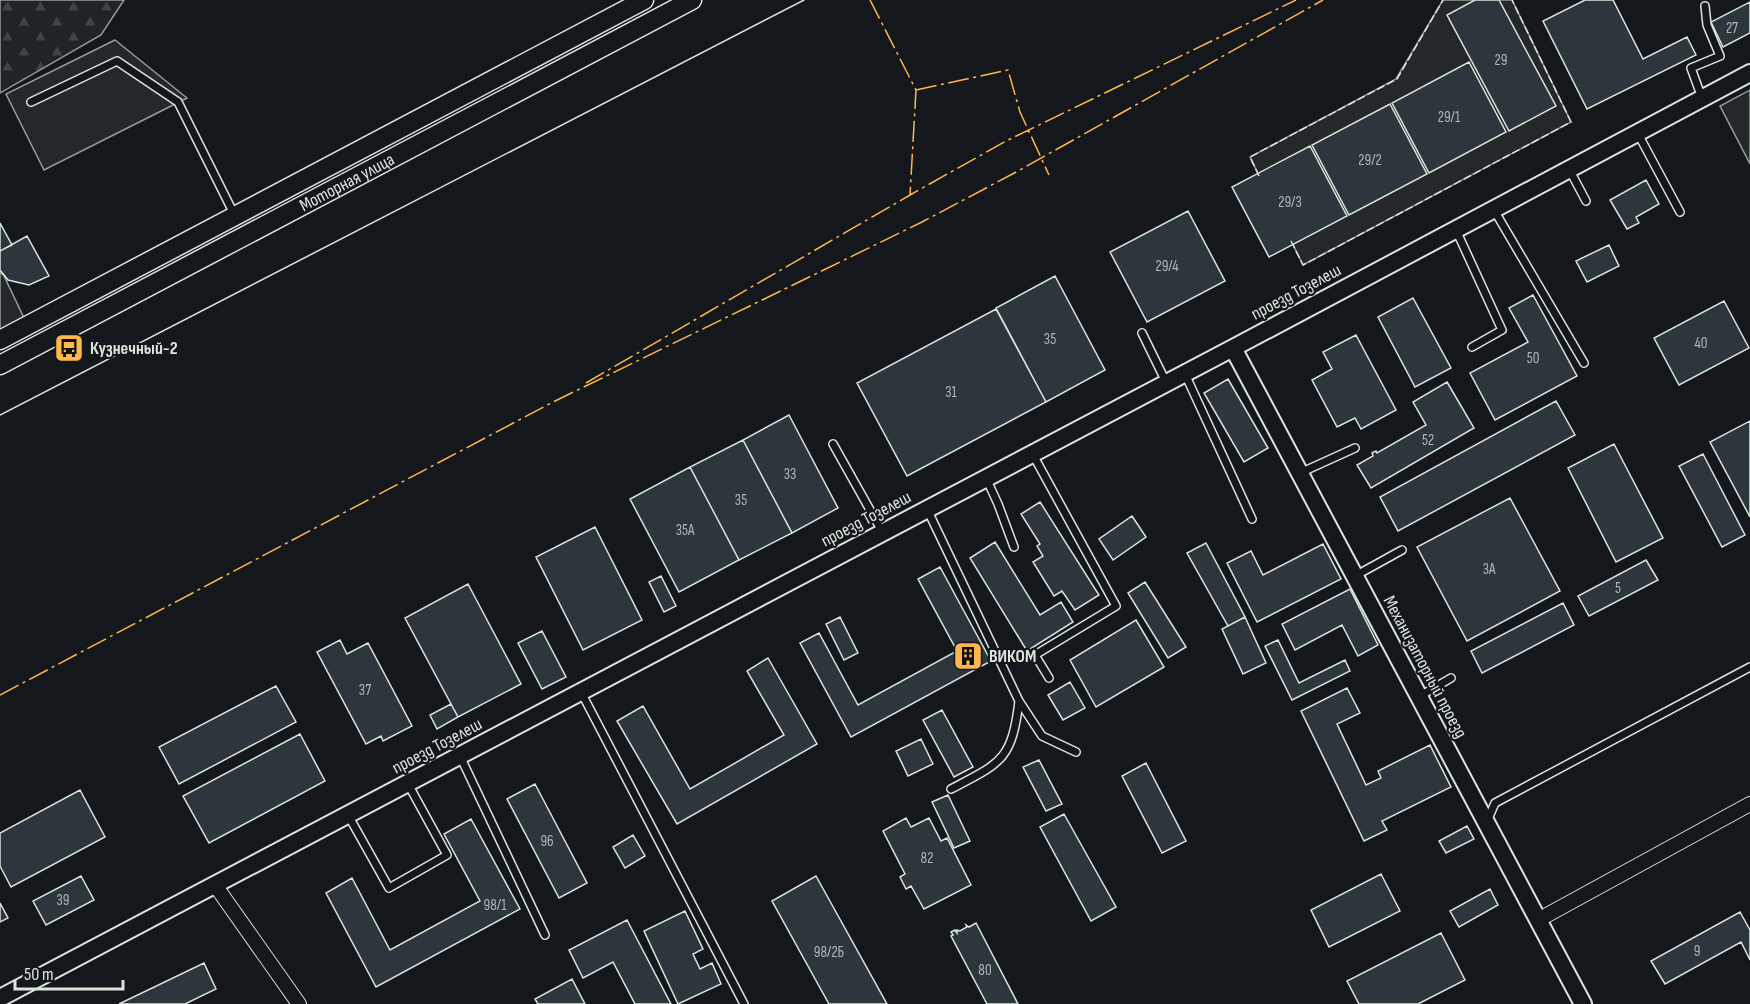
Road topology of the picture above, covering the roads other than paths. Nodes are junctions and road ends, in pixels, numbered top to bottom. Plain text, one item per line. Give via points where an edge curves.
1 (644, 0) edge
2 (692, 0) edge
3 (1705, 6) dead end
4 (538, 56) junction
5 (1750, 73) edge
6 (549, 75) junction
7 (1702, 98) junction
8 (31, 102) dead end
9 (1637, 132) junction
10 (1569, 169) junction
11 (1586, 201) dead end
12 (1493, 209) junction
13 (1680, 212) dead end
14 (235, 216) junction
15 (1456, 229) junction
16 (1142, 333) dead end
17 (0, 340) edge
18 (1472, 347) dead end
19 (1233, 348) junction
20 (1584, 363) dead end
21 (0, 365) edge
22 (1185, 374) junction
23 (1166, 383) junction
24 (833, 444) dead end
25 (1355, 448) dead end
26 (1032, 453) junction
27 (1300, 473) junction
28 (986, 478) junction
29 (927, 509) junction
30 (1252, 519) dead end
31 (883, 533) junction
32 (1014, 547) dead end
33 (1402, 550) dead end
34 (1355, 576) junction
35 (1750, 668) edge
36 (1049, 678) dead end
37 (1451, 678) dead end
38 (581, 692) junction
39 (1419, 696) junction
40 (1019, 701) junction
41 (1076, 752) dead end
42 (460, 756) junction
43 (408, 783) junction
44 (951, 789) dead end
45 (1750, 804) edge
46 (348, 815) junction
47 (1486, 823) junction
48 (215, 885) junction
49 (1538, 920) junction
50 (545, 934) dead end
51 (0, 998) edge
52 (299, 1004) edge
53 (744, 1004) edge
54 (1583, 1004) edge

1 - 4 main road, Моторная улица
2 - 6 main road, Моторная улица
3 - 7 lane via 1707,25 1720,56 1691,68
4 - 6 main road
4 - 14 main road, Моторная улица
5 - 7 street, проезд Тозелеш
6 - 21 main road, Моторная улица
7 - 9 street, проезд Тозелеш
8 - 14 lane via 117,61 178,102
9 - 10 street, проезд Тозелеш
9 - 13 lane
10 - 11 lane
10 - 12 street, проезд Тозелеш
12 - 15 street, проезд Тозелеш
12 - 20 lane
14 - 17 main road, Моторная улица
15 - 18 lane via 1502,330
15 - 19 street, проезд Тозелеш
16 - 23 lane
19 - 22 street, проезд Тозелеш
19 - 27 street, Механизаторный проезд
22 - 23 street, проезд Тозелеш
22 - 30 lane
23 - 26 street, проезд Тозелеш
24 - 31 lane
25 - 27 lane
26 - 28 street, проезд Тозелеш
26 - 36 lane via 1116,606 1035,655
27 - 34 street, Механизаторный проезд
28 - 29 street, проезд Тозелеш
28 - 32 lane
29 - 31 street, проезд Тозелеш
29 - 40 lane
31 - 38 street, проезд Тозелеш
33 - 34 lane
34 - 39 street, Механизаторный проезд
35 - 47 lane via 1495,803
37 - 39 lane
38 - 42 street, проезд Тозелеш
38 - 53 lane
39 - 47 street, Механизаторный проезд
40 - 41 lane via 1042,736
40 - 44 lane via 1008,750 992,768
42 - 43 street, проезд Тозелеш
42 - 50 lane
43 - 46 street, проезд Тозелеш
43 - 46 lane via 447,855 389,888
45 - 49 street
46 - 48 street, проезд Тозелеш
47 - 49 street, Механизаторный проезд
48 - 51 street, проезд Тозелеш
48 - 52 street
49 - 54 street, Механизаторный проезд

